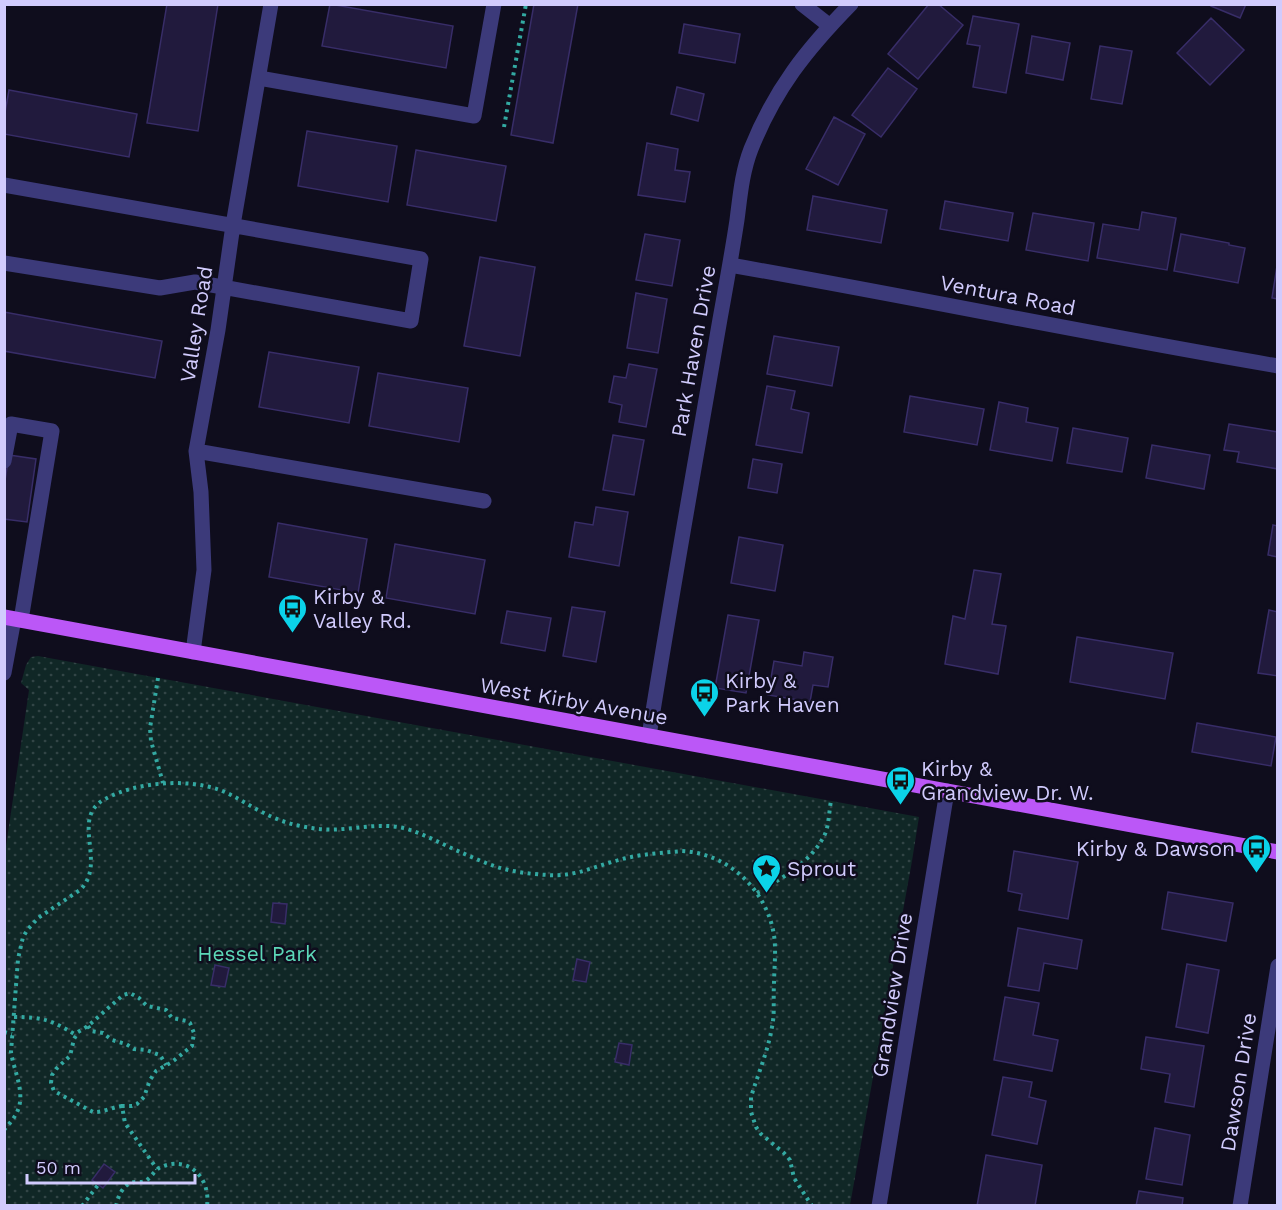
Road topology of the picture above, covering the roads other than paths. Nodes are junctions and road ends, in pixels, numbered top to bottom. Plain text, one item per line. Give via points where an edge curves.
1 (271, 4) edge
2 (494, 4) edge
3 (802, 4) edge
4 (851, 4) edge
5 (830, 26) junction
6 (259, 78) junction
7 (4, 185) edge
8 (233, 225) junction
9 (4, 263) edge
10 (730, 265) junction
11 (223, 286) junction
12 (1278, 366) edge
13 (196, 451) junction
14 (4, 461) edge
15 (483, 501) dead end
16 (13, 619) edge
17 (193, 652) junction
18 (4, 673) edge
19 (649, 736) junction
20 (947, 791) junction
21 (1278, 852) edge
22 (1278, 966) edge
23 (879, 1206) edge
24 (1240, 1206) edge

1 - 6 street, Valley Road
2 - 6 street via 474,116
3 - 5 street
4 - 5 street, Park Haven Drive
5 - 10 street, Park Haven Drive via 789,76 750,151
6 - 8 street, Valley Road
7 - 8 street
8 - 11 street, Valley Road
8 - 11 street via 421,259 411,321
9 - 11 street via 160,288 195,282
10 - 12 street, Ventura Road
10 - 19 street, Park Haven Drive
11 - 13 street, Valley Road
13 - 15 street
13 - 17 street, Valley Road via 204,570
14 - 16 street via 11,424 52,431
16 - 17 main road, West Kirby Avenue
16 - 18 street
17 - 19 main road, West Kirby Avenue
19 - 20 main road, West Kirby Avenue
20 - 21 main road, West Kirby Avenue
20 - 23 street, Grandview Drive
22 - 24 street, Dawson Drive

